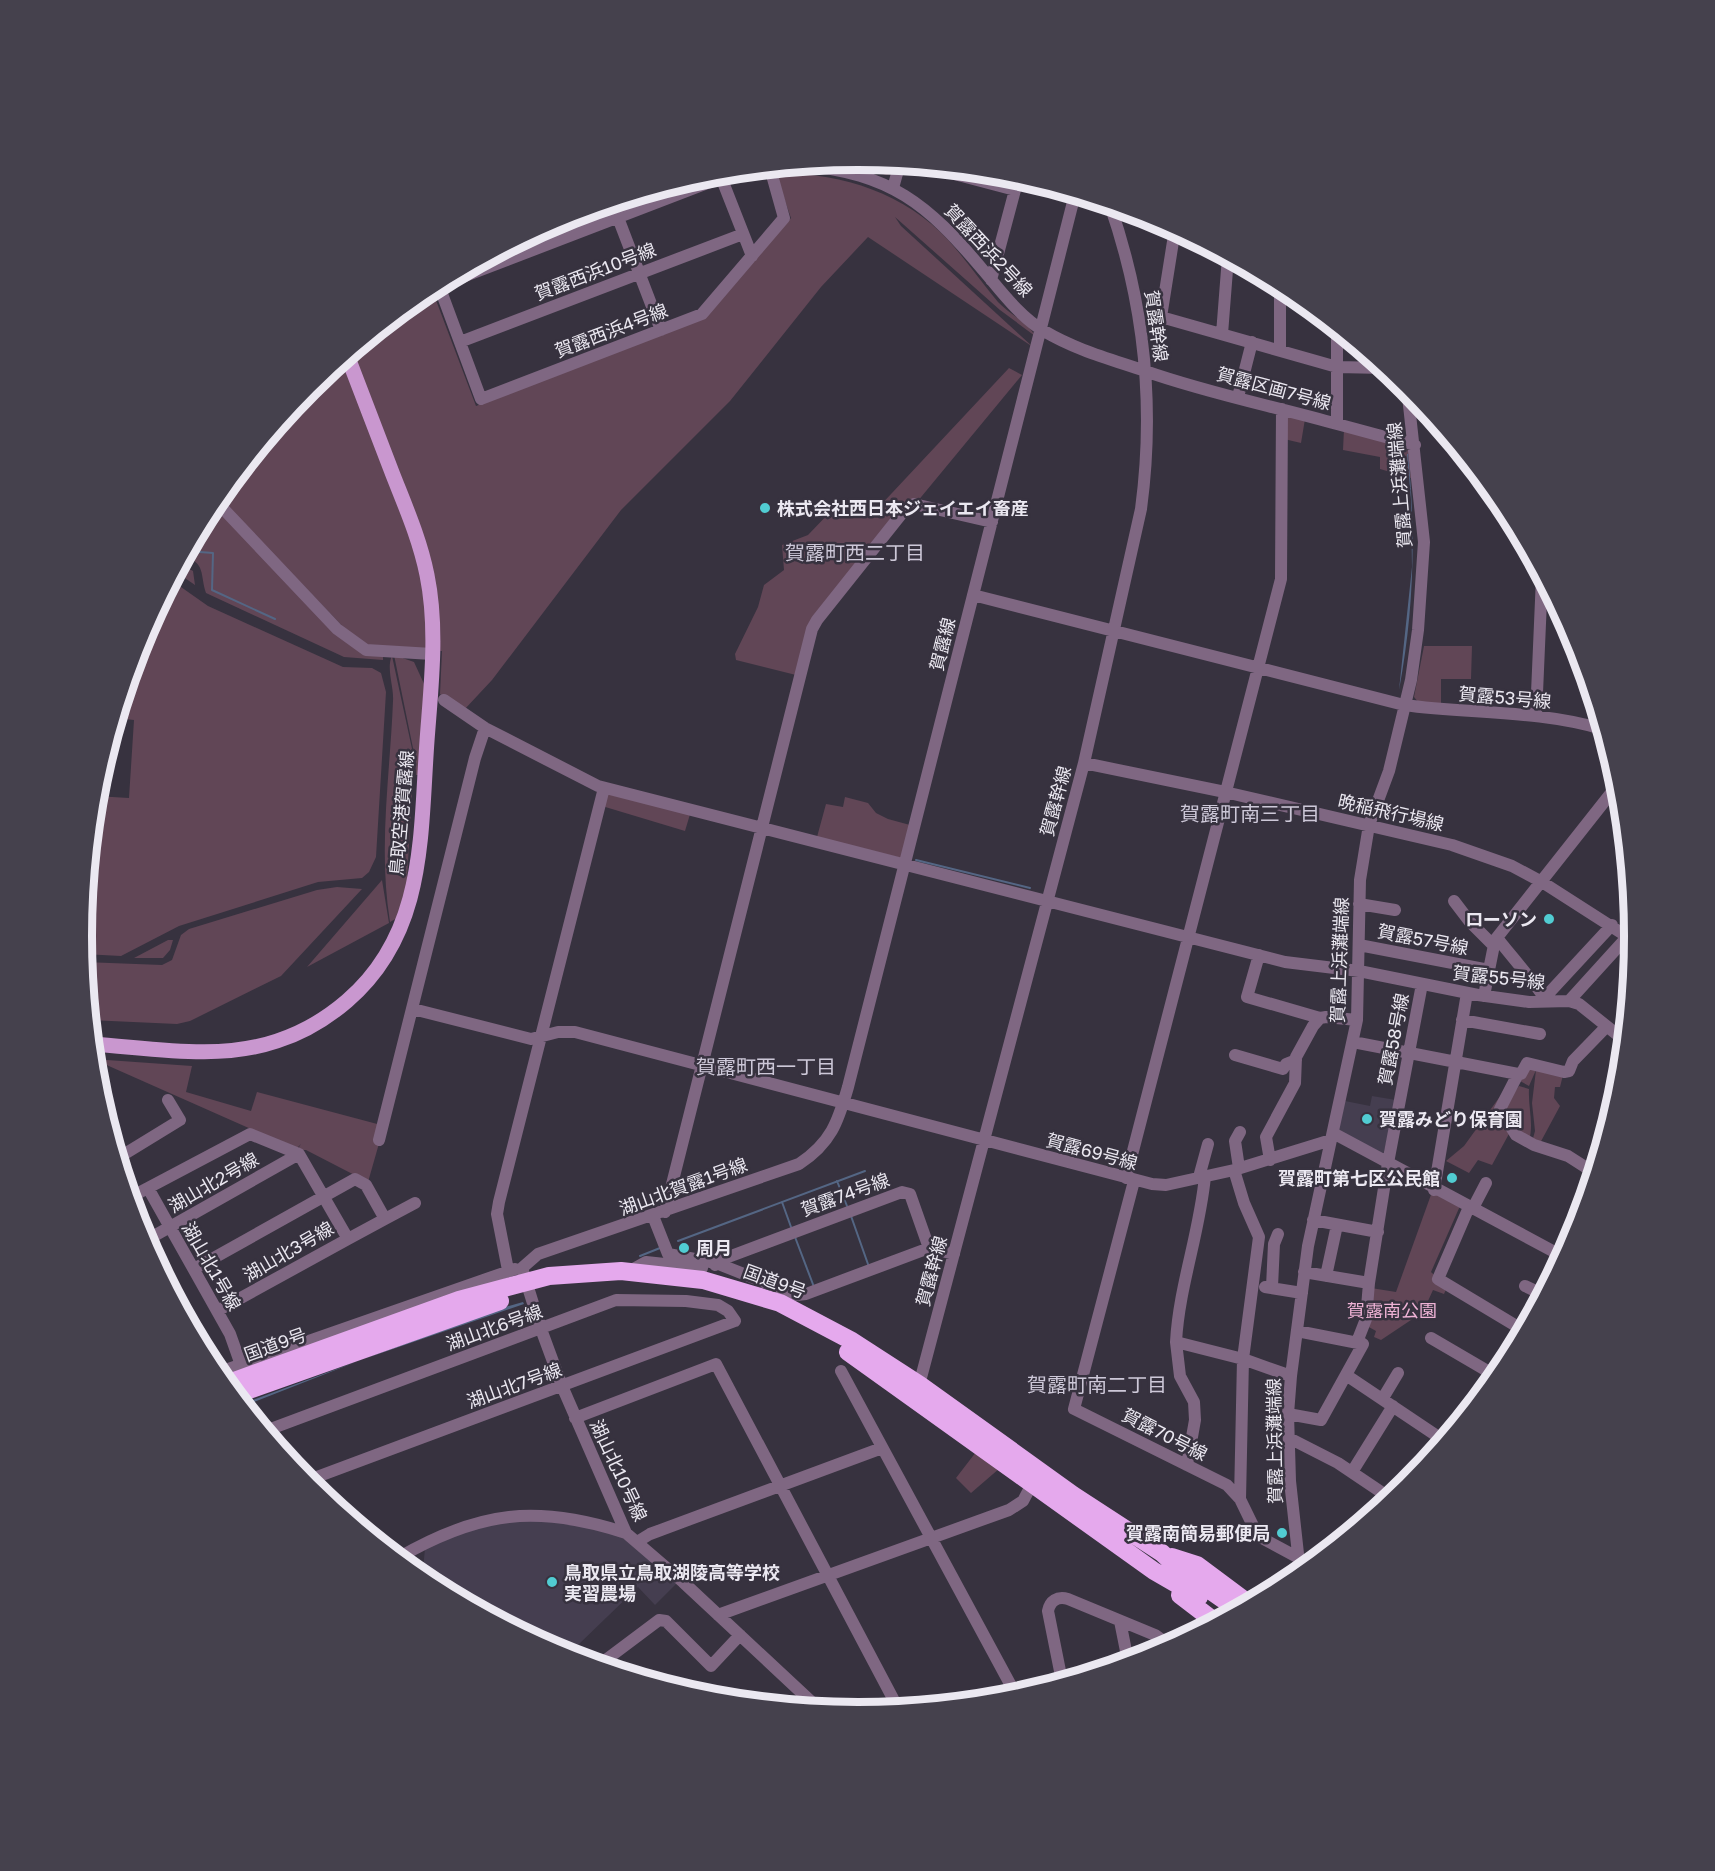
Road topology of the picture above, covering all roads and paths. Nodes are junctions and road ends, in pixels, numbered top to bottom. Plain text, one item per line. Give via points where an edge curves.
1 (841, 170) edge
2 (898, 171) edge
3 (772, 175) edge
4 (989, 181) edge
5 (723, 182) edge
6 (894, 188) junction
7 (661, 195) edge
8 (1074, 201) edge
9 (615, 209) edge
10 (1112, 213) edge
11 (618, 216) junction
12 (743, 234) junction
13 (1174, 238) edge
14 (752, 256) junction
15 (1227, 265) edge
16 (480, 269) edge
17 (640, 274) junction
18 (992, 280) junction
19 (442, 293) edge
20 (1280, 297) edge
21 (1041, 329) junction
22 (661, 330) junction
23 (1222, 334) junction
24 (1337, 339) edge
25 (460, 342) junction
26 (1252, 342) junction
27 (1280, 349) junction
28 (350, 362) edge
29 (1337, 367) junction
30 (1371, 368) edge
31 (1146, 371) junction
32 (1238, 397) junction
33 (1409, 405) edge
34 (1282, 409) junction
35 (1337, 424) junction
36 (1415, 445) junction
37 (222, 508) edge
38 (992, 522) junction
39 (1541, 590) edge
40 (973, 595) junction
41 (1115, 630) junction
42 (432, 654) junction
43 (1257, 666) junction
44 (444, 700) dead end
45 (1404, 705) junction
46 (1536, 716) junction
47 (1594, 727) edge
48 (485, 728) junction
49 (1084, 763) junction
50 (604, 788) junction
51 (1224, 792) junction
52 (1610, 794) edge
53 (1369, 825) junction
54 (762, 828) junction
55 (904, 864) junction
56 (1542, 882) junction
57 (1047, 900) junction
58 (1454, 901) dead end
59 (1359, 904) junction
60 (1395, 910) dead end
61 (1612, 925) junction
62 (1624, 934) edge
63 (1189, 937) junction
64 (1496, 943) junction
65 (1359, 945) junction
66 (1624, 945) edge
67 (1259, 955) junction
68 (1489, 970) junction
69 (1359, 972) junction
70 (1422, 984) junction
71 (1467, 993) junction
72 (1484, 996) junction
73 (1545, 1001) junction
74 (1569, 1001) junction
75 (413, 1009) junction
76 (1320, 1018) junction
77 (1357, 1020) junction
78 (1462, 1020) junction
79 (1606, 1026) junction
80 (1540, 1034) dead end
81 (1617, 1035) edge
82 (542, 1036) junction
83 (1353, 1042) junction
84 (100, 1044) edge
85 (1409, 1053) junction
86 (1236, 1054) dead end
87 (1296, 1060) junction
88 (1455, 1061) junction
89 (700, 1066) junction
90 (1518, 1074) junction
91 (168, 1100) dead end
92 (843, 1102) junction
93 (1240, 1132) dead end
94 (1332, 1137) junction
95 (379, 1140) dead end
96 (984, 1140) junction
97 (1208, 1144) dead end
98 (124, 1154) edge
99 (299, 1154) junction
100 (1270, 1160) junction
101 (1388, 1163) junction
102 (1587, 1168) edge
103 (1236, 1169) junction
104 (1202, 1176) junction
105 (1130, 1180) junction
106 (1486, 1183) dead end
107 (148, 1188) junction
108 (1434, 1190) junction
109 (137, 1194) edge
110 (324, 1197) junction
111 (414, 1203) dead end
112 (1471, 1208) junction
113 (659, 1214) junction
114 (385, 1219) junction
115 (1313, 1220) junction
116 (1337, 1224) junction
117 (170, 1228) junction
118 (1377, 1232) junction
119 (1278, 1234) dead end
120 (153, 1237) edge
121 (348, 1239) junction
122 (929, 1248) junction
123 (1555, 1252) edge
124 (954, 1254) junction
125 (679, 1261) junction
126 (714, 1267) junction
127 (194, 1269) junction
128 (508, 1270) junction
129 (630, 1271) junction
130 (1304, 1272) junction
131 (1326, 1276) junction
132 (525, 1281) junction
133 (1369, 1283) junction
134 (1253, 1286) junction
135 (1525, 1286) dead end
136 (1272, 1287) junction
137 (1536, 1291) edge
138 (1302, 1293) junction
139 (756, 1294) junction
140 (217, 1311) junction
141 (735, 1321) joint
142 (1516, 1326) edge
143 (541, 1329) junction
144 (1297, 1331) junction
145 (1431, 1338) dead end
146 (1176, 1342) junction
147 (1357, 1342) junction
148 (1243, 1359) junction
149 (241, 1365) junction
150 (227, 1370) edge
151 (841, 1371) dead end
152 (1487, 1371) edge
153 (1398, 1373) dead end
154 (1346, 1375) junction
155 (1291, 1376) junction
156 (235, 1381) edge
157 (562, 1386) junction
158 (243, 1392) edge
159 (918, 1392) junction
160 (1383, 1398) junction
161 (1393, 1406) junction
162 (1288, 1414) junction
163 (575, 1418) junction
164 (272, 1429) edge
165 (1437, 1436) edge
166 (1289, 1438) junction
167 (882, 1448) junction
168 (1187, 1465) junction
169 (1352, 1472) junction
170 (316, 1477) edge
171 (1033, 1482) junction
172 (780, 1487) junction
173 (1382, 1493) edge
174 (1240, 1499) junction
175 (626, 1533) junction
176 (931, 1537) junction
177 (637, 1542) junction
178 (1162, 1553) junction
179 (406, 1554) edge
180 (1298, 1557) junction
181 (1301, 1559) edge
182 (1299, 1561) edge
183 (1154, 1570) junction
184 (827, 1574) junction
185 (1241, 1598) edge
186 (1230, 1604) edge
187 (1219, 1611) edge
188 (718, 1615) junction
189 (1208, 1616) edge
190 (1120, 1620) junction
191 (740, 1635) junction
192 (1160, 1639) edge
193 (1126, 1652) edge
194 (607, 1659) edge
195 (1060, 1674) edge
196 (1011, 1686) edge
197 (810, 1700) edge
198 (894, 1701) edge

1 - 6 street, 賀露西浜2号線
2 - 6 street
3 - 14 street, 賀露西浜4号線 via 784,218
4 - 18 street via 1015,190
5 - 12 street
6 - 18 street, 賀露西浜2号線 via 951,230
7 - 11 street
8 - 21 street, 賀露線
9 - 11 street
10 - 31 street, 賀露幹線 via 1136,297
11 - 16 street
11 - 17 street
12 - 14 street
12 - 17 street, 賀露西浜10号線
13 - 23 street via 1161,317
14 - 22 street, 賀露西浜4号線 via 702,314
15 - 23 street
17 - 22 street
17 - 25 street, 賀露西浜10号線
18 - 21 street, 賀露西浜2号線
19 - 25 street, 賀露西浜4号線
20 - 27 street
21 - 31 street, 賀露西浜2号線 via 1098,357
21 - 38 street, 賀露線
22 - 25 street, 賀露西浜4号線 via 480,399
23 - 26 street
24 - 29 street, 賀露区画7号線
26 - 27 street
26 - 32 street
27 - 29 street
28 - 42 main road, 鳥取空港賀露線 via 421,552 431,600
29 - 30 street
29 - 35 street, 賀露区画7号線
31 - 32 street, 賀露区画7号線
31 - 41 street, 賀露幹線 via 1145,475 1135,544
32 - 34 street, 賀露区画7号線
33 - 36 street, 賀露上浜灘端線
34 - 35 street, 賀露区画7号線
34 - 43 street via 1282,568
35 - 36 street
36 - 45 street, 賀露上浜灘端線 via 1424,542 1418,630
37 - 42 street via 337,629 366,650
38 - 40 street, 賀露線
38 - 54 street via 924,504 909,506 816,620
39 - 46 street
40 - 41 street, 賀露53号線
40 - 55 street, 賀露線
41 - 43 street, 賀露53号線
41 - 49 street, 賀露幹線
42 - 84 main road, 鳥取空港賀露線 via 415,883 401,928 372,976 340,1007 314,1024 257,1047 208,1051
43 - 45 street, 賀露53号線
43 - 51 street
44 - 48 street, 賀露55号線
45 - 46 street, 賀露53号線
45 - 53 street, 賀露上浜灘端線 via 1389,771
46 - 47 street, 賀露53号線
48 - 50 street, 賀露55号線
48 - 75 street
49 - 51 street, 晩稲飛行場線
49 - 57 street, 賀露幹線
50 - 54 street, 賀露55号線
50 - 82 street
51 - 53 street, 晩稲飛行場線
51 - 63 street
52 - 56 street
53 - 56 street, 晩稲飛行場線 via 1479,854
53 - 59 street, 賀露上浜灘端線
54 - 55 street, 賀露55号線
54 - 89 street
55 - 57 street, 賀露55号線
55 - 92 street, 賀露線
56 - 61 street, 晩稲飛行場線
56 - 64 street
57 - 63 street, 賀露55号線
57 - 96 street, 賀露幹線
58 - 64 street via 1470,922
59 - 60 street
59 - 65 street, 賀露上浜灘端線
61 - 62 street, 晩稲飛行場線
61 - 73 street
63 - 67 street, 賀露55号線
63 - 105 street
64 - 68 street
64 - 73 street via 1541,990
65 - 68 street, 賀露57号線
65 - 69 street, 賀露上浜灘端線
66 - 74 street
67 - 69 street, 賀露55号線 via 1299,965
67 - 76 street via 1247,997
68 - 72 street, 賀露57号線
69 - 70 street, 賀露55号線
69 - 77 street, 賀露上浜灘端線
70 - 71 street, 賀露55号線
70 - 85 street, 賀露58号線
71 - 72 street, 賀露55号線
71 - 78 street
72 - 73 street, 賀露55号線
73 - 74 street, 賀露55号線
74 - 79 street, 賀露55号線 via 1579,1004
75 - 82 street, 賀露69号線 via 531,1039
75 - 95 street
76 - 77 street
76 - 87 street
77 - 83 street, 賀露上浜灘端線
78 - 80 street
78 - 88 street
79 - 81 street, 賀露55号線
79 - 90 street via 1569,1071 1529,1062
82 - 89 street, 賀露69号線 via 575,1032
82 - 128 street via 498,1208
83 - 85 street
83 - 94 street, 賀露上浜灘端線
85 - 88 street
85 - 101 street, 賀露58号線
86 - 87 street via 1283,1069
87 - 100 street via 1297,1079 1266,1137
88 - 90 street
88 - 108 street
89 - 92 street, 賀露69号線
89 - 113 street
90 - 102 street via 1500,1109 1512,1130 1524,1140 1568,1156
91 - 98 street via 180,1120
92 - 96 street, 賀露69号線
92 - 113 street, 湖山北賀露1号線 via 825,1143 799,1164
93 - 103 street via 1235,1141
94 - 100 street, 賀露69号線
94 - 101 street
94 - 115 street, 賀露上浜灘端線
96 - 105 street, 賀露69号線
96 - 124 street, 賀露幹線
97 - 104 street
99 - 107 street via 250,1134
99 - 110 street, 湖山北3号線
99 - 117 street, 湖山北2号線
100 - 103 street, 賀露69号線
101 - 108 street
101 - 118 street, 賀露58号線
103 - 104 street, 賀露69号線
103 - 134 street via 1244,1203 1259,1237
104 - 105 street, 賀露69号線 via 1166,1185
104 - 146 street via 1202,1209 1178,1316
105 - 168 street, 賀露70号線 via 1074,1409
106 - 112 street
107 - 109 street
107 - 117 street, 湖山北1号線
108 - 112 street
110 - 114 street via 355,1179 366,1185
110 - 121 street, 湖山北3号線
110 - 127 street
111 - 114 street
112 - 123 street
112 - 142 street via 1438,1279
113 - 125 street via 668,1254
113 - 132 street, 湖山北賀露1号線 via 538,1254
114 - 121 street
115 - 116 street
115 - 130 street, 賀露上浜灘端線
116 - 118 street
116 - 131 street
117 - 120 street, 湖山北2号線
117 - 127 street, 湖山北1号線
118 - 133 street, 賀露58号線
119 - 136 street
121 - 140 street, 湖山北3号線
122 - 124 street
122 - 126 street via 797,1295
122 - 126 street, 賀露74号線 via 910,1194 902,1192
124 - 159 street, 賀露幹線
125 - 126 street
125 - 129 street via 646,1262
126 - 139 street
127 - 140 street, 湖山北1号線
128 - 132 street
128 - 149 street
129 - 132 highway, 国道9号 via 581,1272
129 - 139 highway, 国道9号 via 690,1277
130 - 131 street
130 - 138 street, 賀露上浜灘端線
131 - 133 street
132 - 143 street, 湖山北10号線
132 - 156 highway, 国道9号
132 - 158 highway, 国道9号 via 459,1314
132 - 159 highway, 国道9号 via 625,1281 721,1295 760,1307 808,1329
133 - 147 street, 賀露58号線 via 1366,1318
134 - 136 street
134 - 148 street
135 - 137 street
136 - 138 street
138 - 144 street, 賀露上浜灘端線
139 - 159 highway, 国道9号 via 827,1326
140 - 149 street, 湖山北1号線
141 - 143 street, 湖山北6号線 via 718,1305 616,1300
141 - 157 street, 湖山北7号線
143 - 157 street, 湖山北10号線
143 - 164 street, 湖山北6号線
144 - 147 street
144 - 155 street, 賀露上浜灘端線
145 - 152 street
146 - 148 street
146 - 168 street via 1180,1376 1194,1402
147 - 154 street, 賀露58号線 via 1363,1344
148 - 155 street
148 - 174 street
149 - 150 street
151 - 167 street
153 - 160 street
154 - 160 street
154 - 162 street via 1321,1420
155 - 162 street, 賀露上浜灘端線
157 - 163 street, 湖山北10号線
157 - 170 street, 湖山北7号線
159 - 171 highway, 国道9号
159 - 178 highway, 国道9号
160 - 161 street
161 - 165 street
161 - 169 street
162 - 166 street, 賀露上浜灘端線
163 - 172 street via 716,1364
163 - 175 street, 湖山北10号線
166 - 169 street
166 - 180 street, 賀露上浜灘端線
167 - 172 street
167 - 176 street
168 - 174 street, 賀露70号線 via 1227,1485
169 - 173 street
171 - 176 street via 1016,1507
171 - 183 highway, 国道9号
172 - 177 street
172 - 184 street
174 - 180 street, 賀露70号線 via 1258,1536
175 - 177 street, 湖山北10号線
175 - 179 street via 554,1515 509,1517 461,1527
176 - 184 street
176 - 196 street
177 - 188 street, 湖山北10号線
178 - 185 highway via 1197,1566
178 - 186 highway, 国道9号
180 - 181 street, 賀露70号線
180 - 182 street, 賀露上浜灘端線
183 - 187 highway, 国道9号
183 - 189 highway
184 - 188 street
184 - 198 street
188 - 191 street, 湖山北10号線
190 - 192 street
190 - 193 street
190 - 195 street via 1064,1598 1051,1602 1048,1617
191 - 194 street via 711,1666 666,1621 658,1620
191 - 197 street, 湖山北10号線

